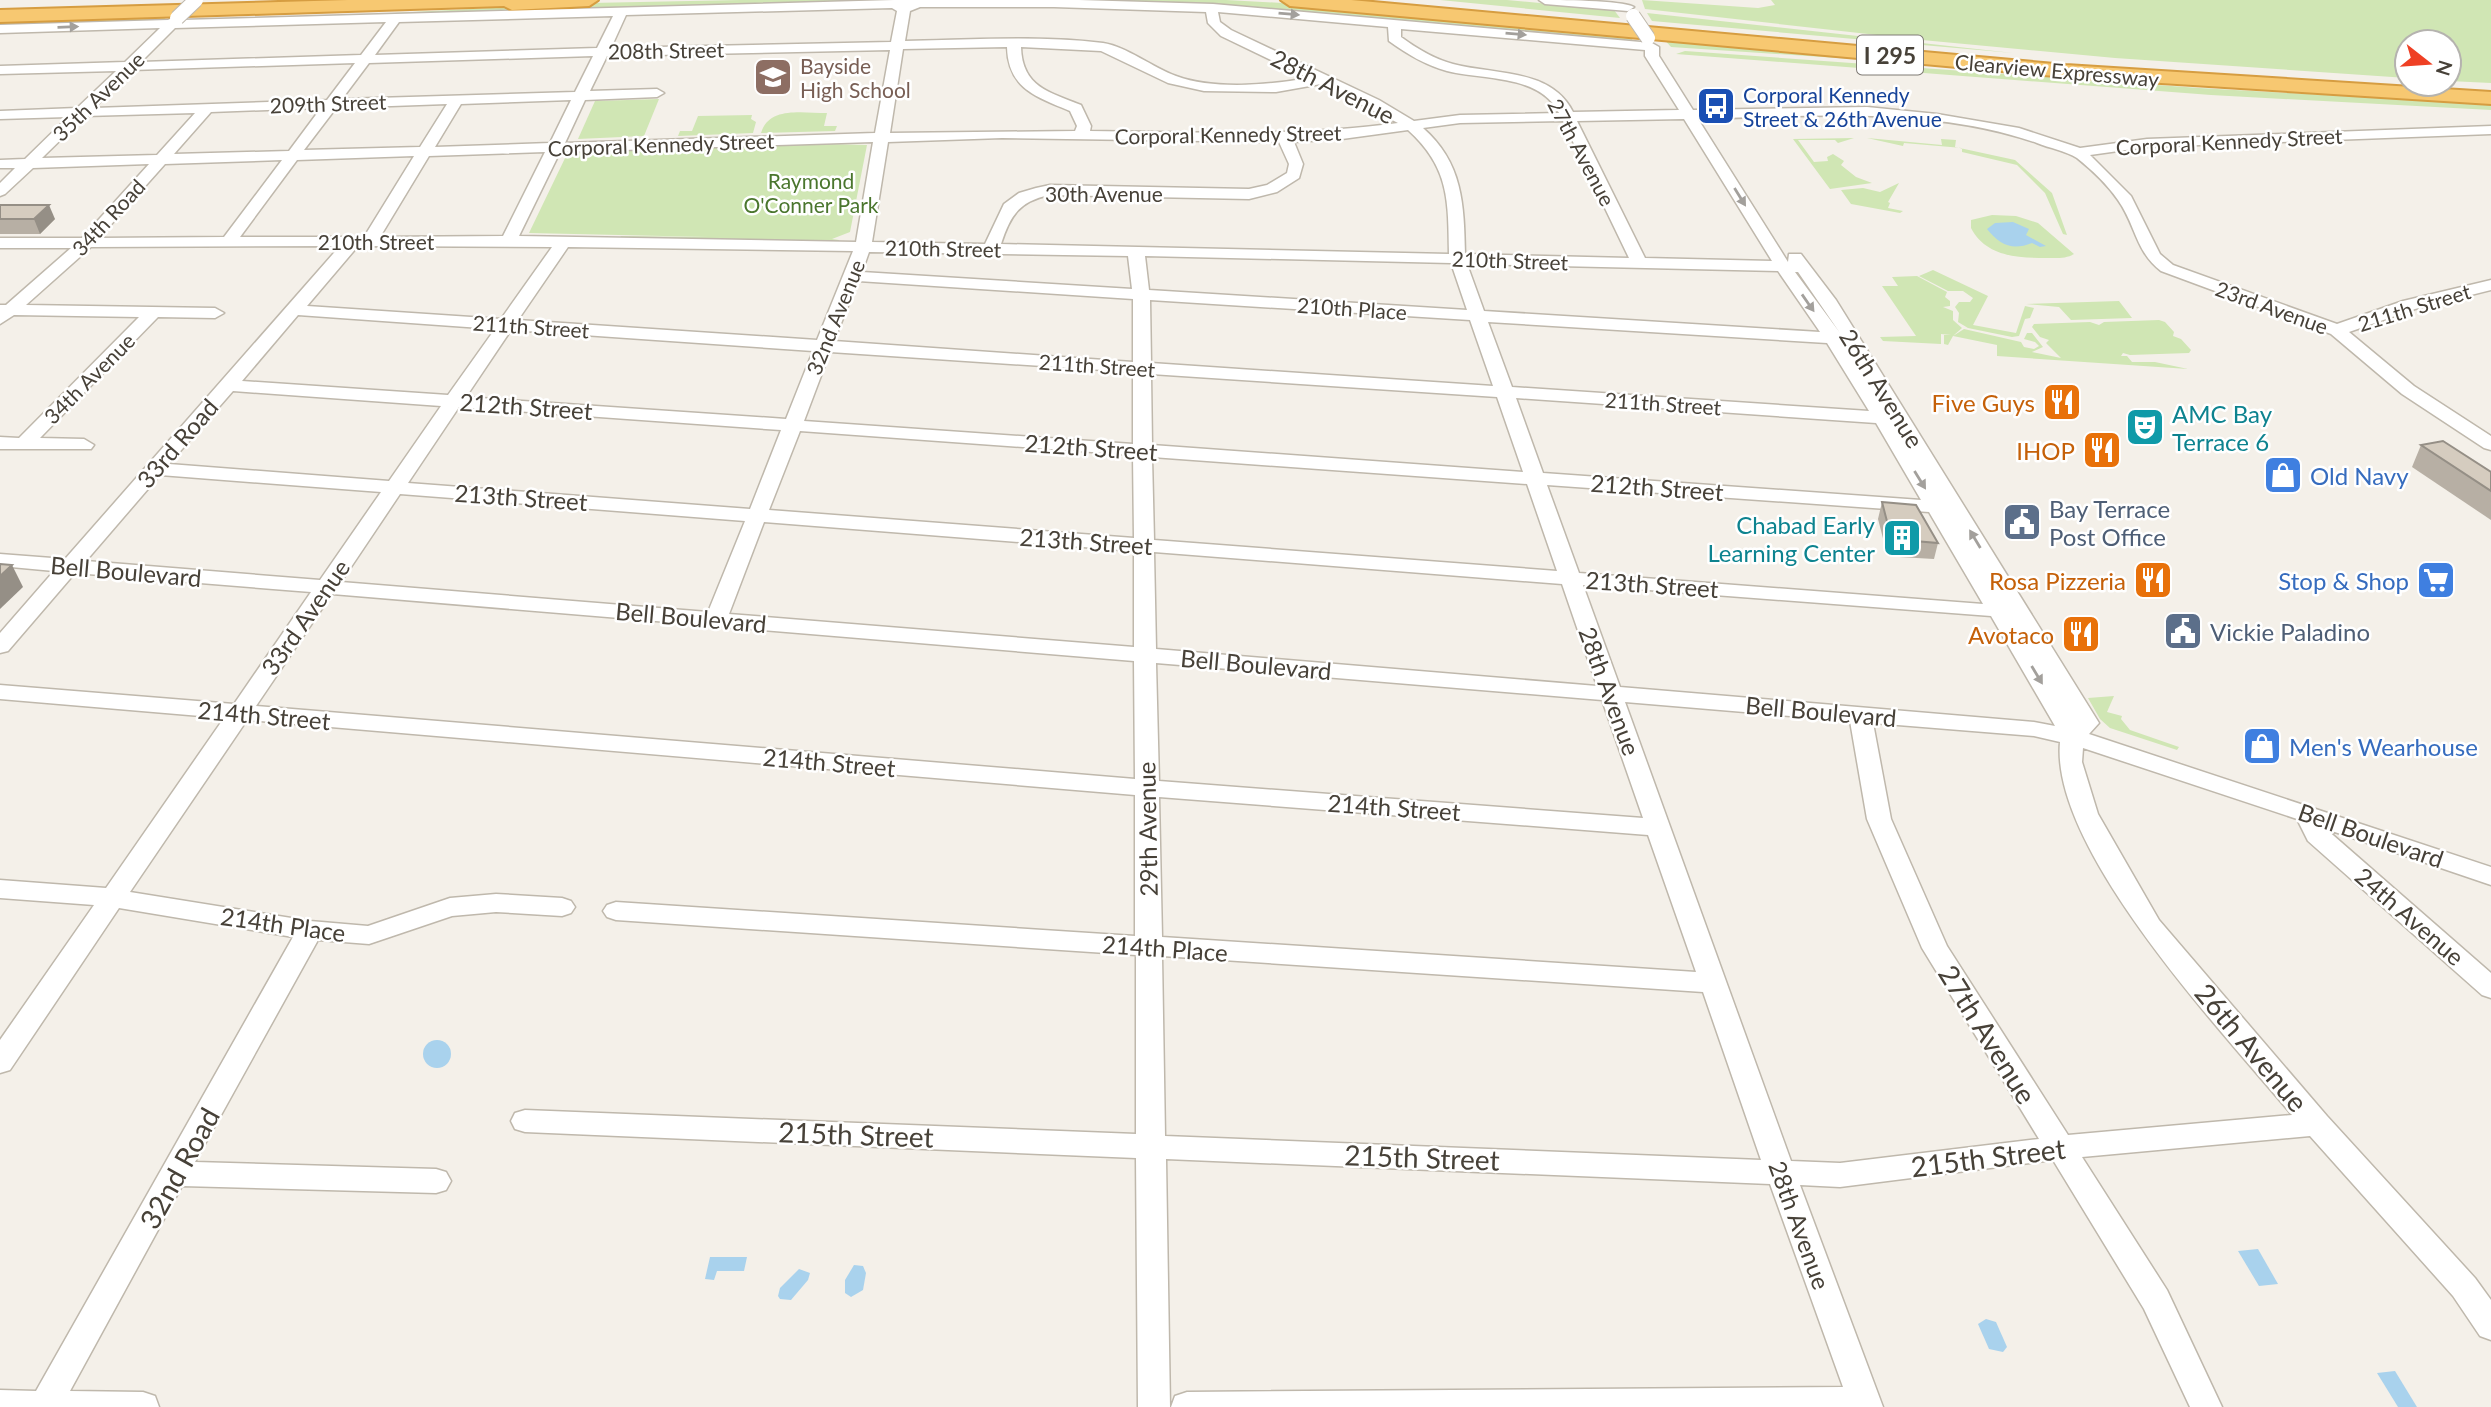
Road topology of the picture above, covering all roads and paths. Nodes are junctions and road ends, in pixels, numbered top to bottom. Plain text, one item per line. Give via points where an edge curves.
1 (197, 0) edge
2 (276, 0) edge
3 (533, 0) edge
4 (589, 0) edge
5 (1290, 0) edge
6 (1396, 0) edge
7 (1545, 0) edge
8 (904, 5) edge
9 (0, 8) edge
10 (1213, 8) junction
11 (1628, 8) edge
12 (622, 11) junction
13 (1657, 11) dead end
14 (0, 16) edge
15 (397, 16) junction
16 (175, 21) junction
17 (198, 23) junction
18 (1395, 23) junction
19 (1777, 25) dead end
20 (0, 29) edge
21 (21, 29) joint
22 (1650, 42) junction
23 (1014, 43) junction
24 (897, 44) junction
25 (602, 51) junction
26 (366, 58) junction
27 (129, 65) junction
28 (0, 70) edge
29 (1323, 79) junction
30 (2393, 82) edge
31 (2393, 82) edge
32 (2463, 86) edge
33 (2491, 87) edge
34 (657, 93) dead end
35 (580, 96) junction
36 (2491, 98) edge
37 (457, 99) junction
38 (333, 103) junction
39 (208, 107) junction
40 (83, 111) junction
41 (1695, 113) junction
42 (0, 115) edge
43 (1567, 117) junction
44 (1408, 125) junction
45 (2491, 130) edge
46 (1081, 136) junction
47 (882, 138) junction
48 (1285, 138) junction
49 (556, 147) junction
50 (426, 151) junction
51 (2079, 153) junction
52 (294, 155) junction
53 (162, 158) junction
54 (30, 163) junction
55 (0, 164) edge
56 (0, 191) edge
57 (229, 241) junction
58 (362, 241) junction
59 (509, 241) junction
60 (563, 242) junction
61 (0, 243) edge
62 (86, 243) junction
63 (863, 247) junction
64 (991, 249) junction
65 (1136, 251) junction
66 (1457, 258) junction
67 (1640, 264) junction
68 (1802, 267) junction
69 (1784, 268) junction
70 (851, 276) junction
71 (2491, 285) edge
72 (1141, 295) junction
73 (293, 310) junction
74 (3, 313) edge
75 (153, 313) junction
76 (215, 313) dead end
77 (1477, 316) junction
78 (506, 324) junction
79 (2337, 330) junction
80 (1842, 339) junction
81 (823, 346) junction
82 (1141, 368) junction
83 (228, 385) junction
84 (1504, 392) junction
85 (454, 400) junction
86 (1891, 418) junction
87 (793, 425) junction
88 (0, 443) edge
89 (24, 444) junction
90 (2491, 444) edge
91 (84, 445) dead end
92 (1142, 450) junction
93 (155, 469) junction
94 (1534, 479) junction
95 (395, 487) junction
96 (1945, 506) junction
97 (758, 515) junction
98 (1144, 545) junction
99 (0, 560) edge
100 (70, 566) junction
101 (1570, 578) junction
102 (326, 587) junction
103 (2009, 609) junction
104 (716, 619) junction
105 (0, 646) edge
106 (1145, 655) junction
107 (0, 692) edge
108 (1612, 693) junction
109 (240, 713) junction
110 (1860, 714) junction
111 (2072, 737) junction
112 (1147, 788) junction
113 (2305, 811) junction
114 (1658, 827) junction
115 (2491, 876) edge
116 (0, 889) edge
117 (113, 898) junction
118 (562, 907) dead end
119 (616, 911) dead end
120 (310, 930) junction
121 (1149, 947) junction
122 (1714, 983) junction
123 (2491, 988) edge
124 (0, 1062) edge
125 (525, 1121) dead end
126 (2317, 1124) junction
127 (1151, 1146) junction
128 (2058, 1148) junction
129 (1780, 1172) junction
130 (176, 1174) junction
131 (436, 1181) dead end
132 (2491, 1326) edge
133 (1866, 1404) edge
134 (0, 1405) edge
135 (45, 1405) edge
136 (143, 1407) edge
137 (1154, 1407) edge
138 (1187, 1407) edge
139 (2206, 1407) edge

1 - 16 street, 35th Avenue, bridge
2 - 9 highway
3 - 14 highway
4 - 17 highway
5 - 36 highway, Clearview Expressway / I 295 via 2066,71
6 - 30 highway, Clearview Expressway / I 295 via 2053,62
7 - 11 street
8 - 10 street via 963,2
8 - 12 street
8 - 24 street, 32nd Avenue
10 -> 18 street
10 - 29 street, 28th Avenue via 1213,23 1226,33
11 - 13 highway
11 - 22 street, 26th Avenue, bridge
12 - 15 street
12 - 25 street
15 - 17 street
15 - 26 street
16 - 17 street
21 -> 16 street
16 - 27 street, 35th Avenue
18 -> 22 street
18 - 43 street, 27th Avenue via 1394,38 1409,50 1454,69 1505,76 1549,90
19 - 31 highway via 2034,53
20 - 21 highway
22 - 36 highway via 2121,79
22 - 41 street, 26th Avenue via 1665,57
23 - 24 street, 208th Street
23 - 29 street, 208th Street via 1104,47 1173,80 1204,87 1276,88
23 - 46 street via 1016,73 1076,108 1084,126
24 - 25 street, 208th Street
24 - 47 street, 32nd Avenue
25 - 26 street, 208th Street
25 - 35 street
26 - 27 street, 208th Street
26 - 38 street
27 - 28 street, 208th Street
27 - 40 street, 35th Avenue
29 - 44 street, 28th Avenue
32 - 33 highway
34 - 35 street, 209th Street
35 - 37 street, 209th Street
35 - 49 street
37 - 38 street, 209th Street
37 - 50 street, 33rd Road
38 - 39 street, 209th Street
38 - 52 street
39 - 40 street, 209th Street
39 - 53 street, 34th Road
40 - 42 street, 209th Street
40 - 54 street, 35th Avenue
41 - 43 street, Corporal Kennedy Street
41 - 51 street, Corporal Kennedy Street via 1839,110 1937,118 2019,132
41 - 68 street, 26th Avenue
41 -> 69 street, 26th Avenue
43 - 44 street, Corporal Kennedy Street
43 - 67 street, 27th Avenue
44 - 48 street, Corporal Kennedy Street
44 - 66 street, 28th Avenue via 1438,152 1449,173 1456,200
45 - 51 street, Corporal Kennedy Street via 2138,144
46 - 47 street, Corporal Kennedy Street
46 - 48 street, Corporal Kennedy Street
47 - 49 street, Corporal Kennedy Street
47 - 63 street, 32nd Avenue
48 - 64 street, 30th Avenue via 1296,164 1294,175 1272,189 1249,194 1050,190 1028,194 1006,209
49 - 50 street, Corporal Kennedy Street
49 - 59 street
50 - 52 street, Corporal Kennedy Street
50 - 58 street, 33rd Road
51 - 79 street, 23rd Avenue via 2126,199 2153,257 2167,268
52 - 53 street, Corporal Kennedy Street
52 - 57 street
53 - 54 street, Corporal Kennedy Street
53 - 62 street, 34th Road
54 - 55 street, Corporal Kennedy Street
54 - 56 street, 35th Avenue
57 - 58 street, 210th Street
57 - 62 street, 210th Street
58 - 59 street, 210th Street
58 - 73 street, 33rd Road
59 - 60 street, 210th Street
60 - 63 street, 210th Street
60 - 78 street, 33rd Avenue
61 - 62 street, 210th Street
62 - 74 street, 34th Road
63 - 64 street, 210th Street
63 - 70 street, 32nd Avenue
64 - 65 street, 210th Street
65 - 66 street, 210th Street
65 - 72 street, 29th Avenue
66 - 67 street, 210th Street
66 - 77 street, 28th Avenue
67 - 69 street, 210th Street
68 - 69 street, 210th Street
68 - 80 street, 26th Avenue via 1828,300
69 -> 80 street, 26th Avenue
70 - 72 street, 210th Place
70 - 81 street, 32nd Avenue
71 - 79 street, 211th Street via 2409,305
72 - 77 street, 210th Place
72 - 82 street, 29th Avenue
73 - 78 street, 211th Street
73 - 83 street, 33rd Road
74 - 75 street
75 - 76 street
75 - 89 street, 34th Avenue
77 - 80 street, 210th Place
77 - 84 street, 28th Avenue
78 - 81 street, 211th Street
78 - 85 street, 33rd Avenue
79 - 90 street, 23rd Avenue via 2408,390
80 - 86 street, 26th Avenue
81 - 82 street, 211th Street
81 - 87 street, 32nd Avenue
82 - 84 street, 211th Street
82 - 92 street, 29th Avenue
83 - 85 street, 212th Street
83 - 93 street, 33rd Road
84 - 86 street, 211th Street
84 - 94 street, 28th Avenue
85 - 87 street, 212th Street
85 - 95 street, 33rd Avenue
86 - 96 street, 26th Avenue
87 - 92 street, 212th Street
87 - 97 street, 32nd Avenue
88 - 89 street
89 - 91 street
92 - 94 street, 212th Street
92 - 98 street, 29th Avenue
93 - 95 street, 213th Street
93 - 100 street, 33rd Road
94 - 96 street, 212th Street
94 - 101 street, 28th Avenue
95 - 97 street, 213th Street
95 - 102 street, 33rd Avenue
96 - 103 street, 26th Avenue
97 - 98 street, 213th Street
97 - 104 street, 32nd Avenue
98 - 101 street, 213th Street
98 - 106 street, 29th Avenue
99 - 100 street, Bell Boulevard
100 - 102 street, Bell Boulevard
100 - 105 street, 33rd Road
101 - 103 street, 213th Street
101 - 108 street, 28th Avenue
102 - 104 street, Bell Boulevard
102 - 109 street, 33rd Avenue
103 - 111 street, 26th Avenue via 2087,723
104 - 106 street, Bell Boulevard
106 - 108 street, Bell Boulevard
106 - 112 street, 29th Avenue
107 - 109 street, 214th Street
108 - 110 street, Bell Boulevard
108 - 114 street, 28th Avenue
109 - 112 street, 214th Street
109 - 117 street, 33rd Avenue
110 - 111 street, Bell Boulevard via 2034,729
110 - 128 street, 27th Avenue via 1879,819 1934,948
111 - 113 street, Bell Boulevard
111 - 126 street, 26th Avenue via 2070,762 2086,814 2151,927
112 - 114 street, 214th Street
112 - 121 street, 29th Avenue
113 - 115 street, Bell Boulevard
113 - 123 street, 24th Avenue via 2317,835
114 - 122 street, 28th Avenue
116 - 117 street, 214th Place
117 - 120 street, 214th Place
117 - 124 street, 33rd Avenue
118 - 120 street, 214th Place via 496,903 450,907 369,935
119 - 121 street, 214th Place
120 - 130 street, 32nd Road
121 - 122 street, 214th Place
121 - 127 street, 29th Avenue
122 - 129 street, 28th Avenue
125 - 127 street, 215th Street
126 - 128 street, 215th Street
126 - 132 street, 26th Avenue via 2464,1287
127 - 129 street, 215th Street
127 - 137 street, 29th Avenue
128 - 129 street, 215th Street via 1840,1175
128 - 139 street, 27th Avenue via 2156,1300
129 - 133 street, 28th Avenue
130 - 131 street
130 - 135 street, 32nd Road
133 - 138 street
134 - 135 street
135 - 136 street

